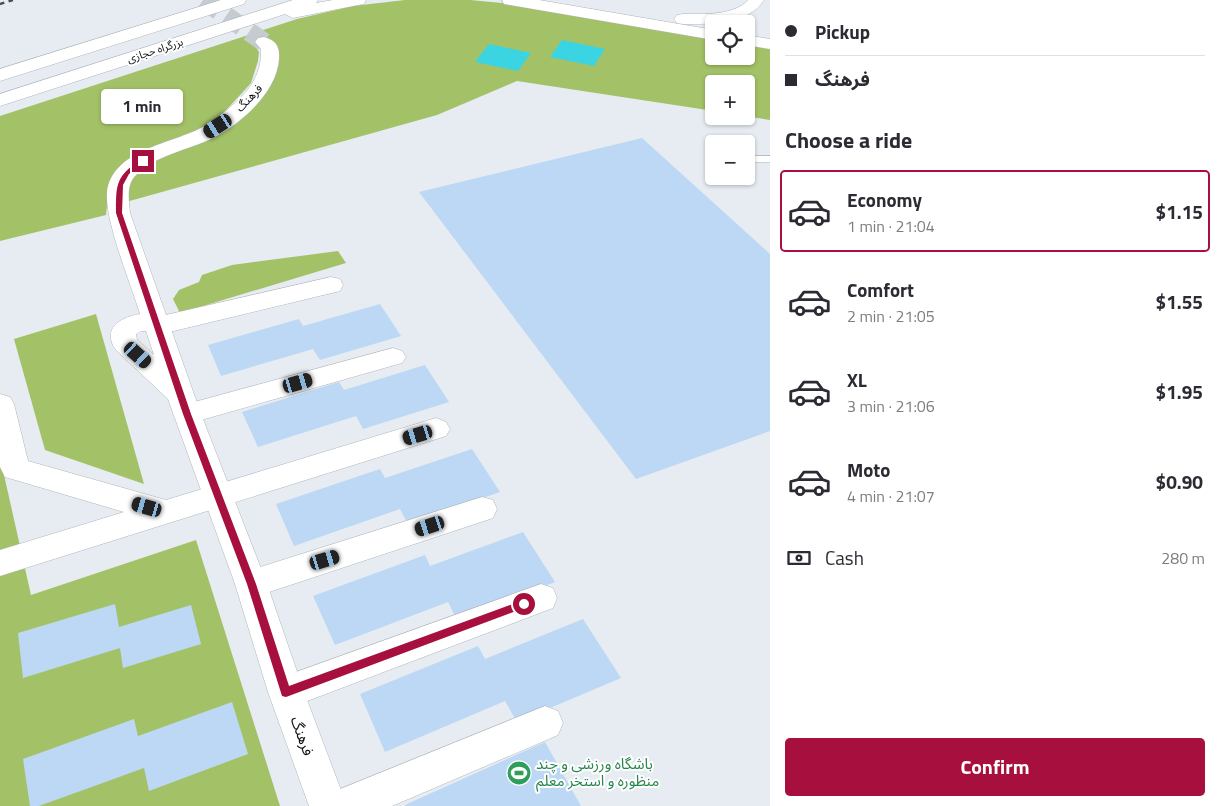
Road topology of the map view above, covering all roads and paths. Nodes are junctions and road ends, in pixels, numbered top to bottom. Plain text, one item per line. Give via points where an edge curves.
1 (238, 0) edge
2 (310, 0) edge
3 (358, 0) edge
4 (510, 0) edge
5 (580, 0) edge
6 (756, 0) edge
7 (223, 28) junction
8 (705, 33) edge
9 (264, 42) tunnel mouth
10 (755, 42) edge
11 (770, 44) edge
12 (0, 75) edge
13 (0, 100) edge
14 (755, 159) edge
15 (770, 159) edge
16 (331, 285) dead end
17 (157, 326) junction
18 (393, 357) dead end
19 (0, 404) edge
20 (184, 404) junction
21 (436, 430) dead end
22 (219, 494) junction
23 (482, 509) dead end
24 (166, 512) junction
25 (0, 563) edge
26 (251, 584) junction
27 (542, 598) dead end
28 (286, 692) junction
29 (545, 723) dead end
30 (328, 806) edge
31 (347, 806) edge

1 - 12 main road, بزرگراه حجازی
2 - 7 main road, بزرگراه حجازی
3 - 7 main road
4 - 8 main road
5 - 6 main road via 634,13 702,19 748,9
7 - 13 main road, بزرگراه حجازی
9 - 17 main road, فرهنگ via 270,48 271,62 259,92 229,119 207,133 143,161 126,173 120,185 119,213
10 - 11 main road
14 - 15 lane
16 - 17 main road
17 - 20 main road, فرهنگ
17 - 20 main road via 144,320 132,322 123,331 124,343
18 - 20 main road
19 - 24 main road via 15,469
20 - 22 main road, فرهنگ
21 - 22 main road
22 - 24 main road
22 - 26 main road, فرهنگ
23 - 26 main road
24 - 25 main road
26 - 28 main road, فرهنگ
27 - 28 main road
28 - 30 main road, فرهنگ
29 - 31 main road

